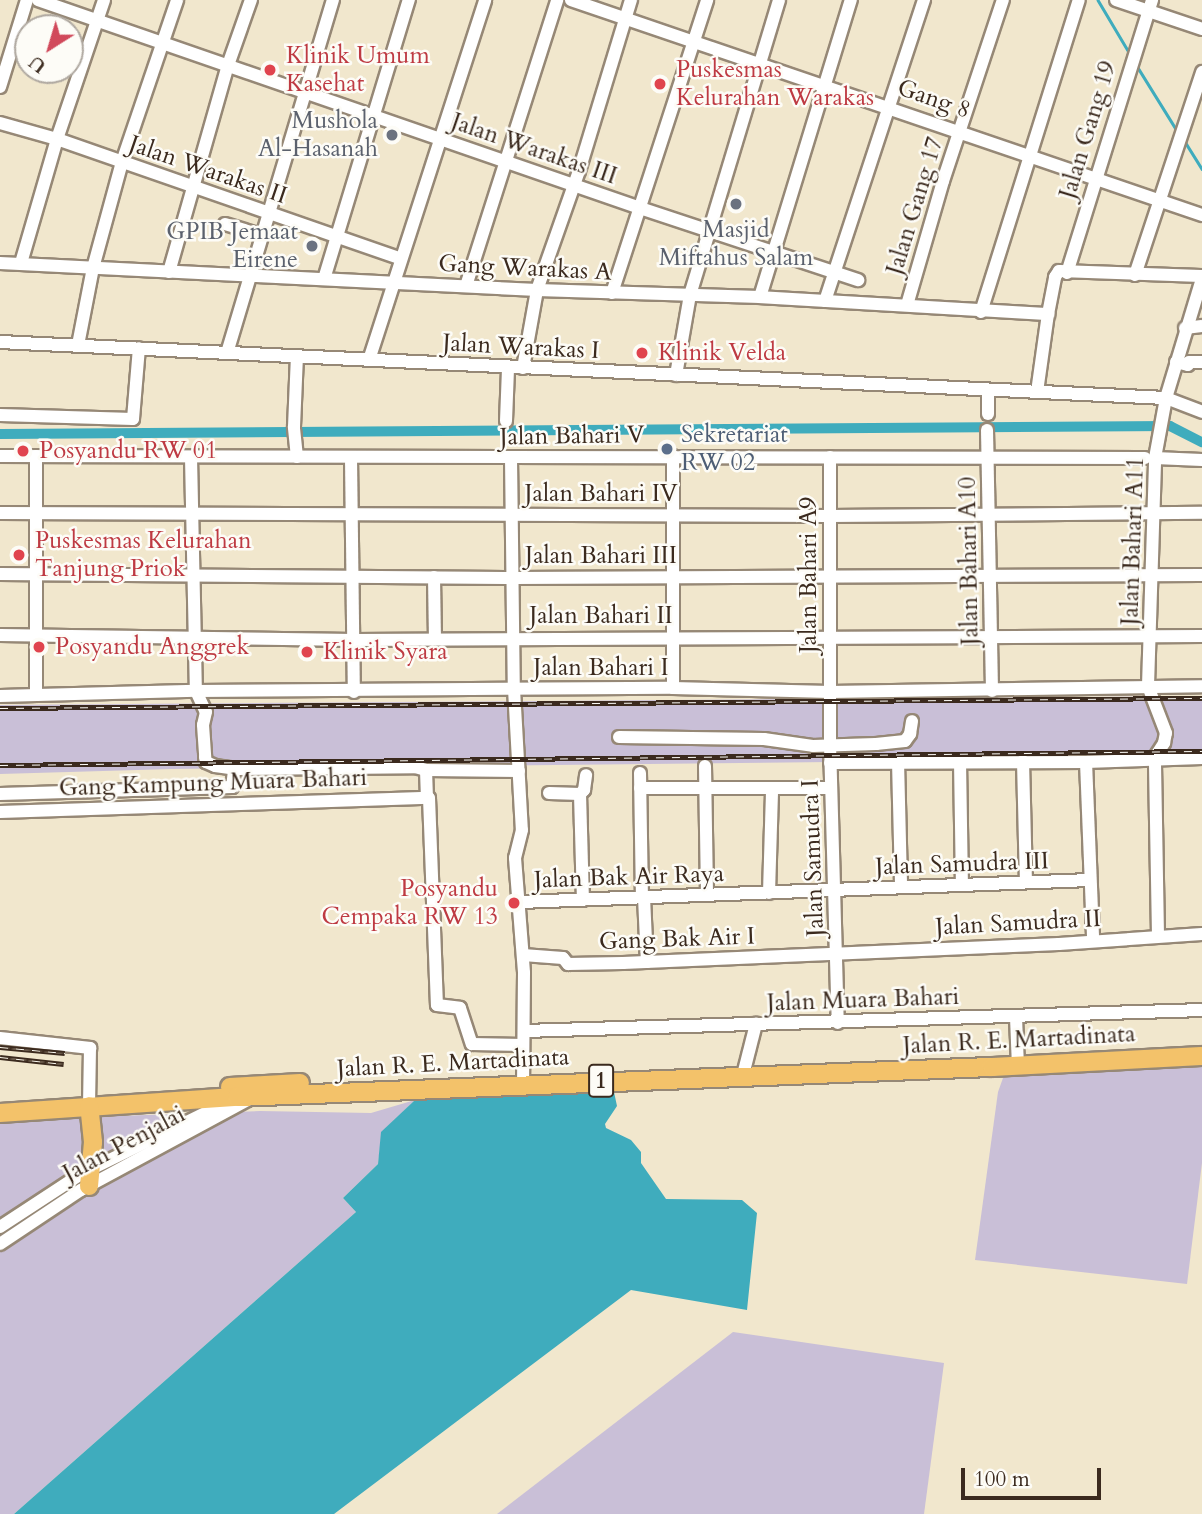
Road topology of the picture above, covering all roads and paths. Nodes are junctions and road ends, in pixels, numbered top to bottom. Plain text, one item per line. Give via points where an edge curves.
1 (27, 0) edge
2 (38, 0) edge
3 (104, 0) edge
4 (177, 0) edge
5 (251, 0) edge
6 (333, 0) edge
7 (409, 0) edge
8 (485, 0) edge
9 (557, 0) edge
10 (571, 0) edge
11 (631, 0) edge
12 (707, 0) edge
13 (779, 0) edge
14 (851, 0) edge
15 (924, 0) edge
16 (1003, 0) edge
17 (1079, 0) edge
18 (1116, 0) edge
19 (1150, 5) edge
20 (625, 19) junction
21 (98, 20) junction
22 (1202, 29) edge
23 (694, 43) junction
24 (163, 44) junction
25 (760, 64) junction
26 (227, 68) junction
27 (1202, 72) edge
28 (823, 85) junction
29 (0, 87) edge
30 (303, 93) junction
31 (888, 106) junction
32 (372, 116) junction
33 (0, 122) edge
34 (960, 131) junction
35 (438, 138) junction
36 (57, 139) junction
37 (1029, 155) junction
38 (505, 160) junction
39 (122, 162) junction
40 (1094, 177) junction
41 (574, 185) junction
42 (194, 187) junction
43 (1160, 201) junction
44 (640, 208) junction
45 (269, 214) junction
46 (1202, 215) edge
47 (225, 224) dead end
48 (709, 230) junction
49 (262, 235) junction
50 (336, 237) junction
51 (774, 253) junction
52 (401, 259) junction
53 (0, 263) edge
54 (21, 263) junction
55 (93, 268) junction
56 (169, 272) junction
57 (836, 272) junction
58 (1067, 273) junction
59 (1135, 275) junction
60 (249, 276) junction
61 (1202, 278) edge
62 (324, 279) junction
63 (858, 279) dead end
64 (394, 282) junction
65 (466, 286) junction
66 (537, 290) junction
67 (612, 293) junction
68 (690, 295) junction
69 (760, 297) junction
70 (1199, 300) edge
71 (825, 301) junction
72 (908, 305) junction
73 (981, 312) junction
74 (1048, 314) junction
75 (1202, 326) edge
76 (1185, 328) junction
77 (0, 342) edge
78 (78, 345) junction
79 (135, 347) junction
80 (227, 353) junction
81 (298, 356) junction
82 (369, 360) junction
83 (1176, 362) junction
84 (1202, 362) edge
85 (508, 368) junction
86 (523, 368) junction
87 (676, 375) junction
88 (988, 391) junction
89 (1037, 393) junction
90 (1165, 403) junction
91 (1202, 412) edge
92 (988, 414) dead end
93 (0, 415) edge
94 (506, 421) dead end
95 (987, 430) dead end
96 (296, 451) junction
97 (1152, 455) junction
98 (0, 456) edge
99 (36, 456) junction
100 (673, 456) junction
101 (191, 457) junction
102 (830, 457) junction
103 (351, 458) junction
104 (511, 458) junction
105 (988, 458) junction
106 (1202, 460) edge
107 (0, 513) edge
108 (1202, 513) edge
109 (34, 514) junction
110 (672, 514) junction
111 (1152, 514) junction
112 (193, 515) junction
113 (352, 515) junction
114 (512, 515) junction
115 (989, 515) junction
116 (830, 516) junction
117 (0, 574) edge
118 (37, 574) junction
119 (1152, 574) junction
120 (990, 575) junction
121 (1202, 575) edge
122 (195, 576) junction
123 (353, 577) junction
124 (435, 577) junction
125 (672, 577) junction
126 (832, 577) junction
127 (513, 578) junction
128 (0, 635) edge
129 (34, 635) junction
130 (991, 636) junction
131 (1151, 636) junction
132 (1202, 636) edge
133 (673, 637) junction
134 (197, 638) junction
135 (513, 638) junction
136 (831, 638) junction
137 (435, 639) junction
138 (354, 640) junction
139 (1148, 686) junction
140 (1202, 686) edge
141 (673, 688) junction
142 (514, 689) junction
143 (196, 691) junction
144 (992, 691) junction
145 (354, 692) junction
146 (831, 692) junction
147 (36, 695) junction
148 (0, 696) edge
149 (912, 722) dead end
150 (618, 737) dead end
151 (830, 744) junction
152 (1155, 757) junction
153 (1202, 758) edge
154 (898, 761) junction
155 (960, 761) junction
156 (1023, 761) junction
157 (830, 762) junction
158 (1086, 762) junction
159 (705, 766) dead end
160 (237, 769) junction
161 (426, 771) junction
162 (519, 771) junction
163 (640, 773) dead end
164 (586, 775) dead end
165 (232, 787) junction
166 (705, 787) junction
167 (640, 788) junction
168 (831, 788) junction
169 (772, 789) junction
170 (549, 793) dead end
171 (0, 794) edge
172 (580, 794) junction
173 (427, 797) junction
174 (233, 803) junction
175 (0, 812) edge
176 (1090, 880) junction
177 (1026, 882) junction
178 (962, 885) junction
179 (901, 887) junction
180 (836, 890) junction
181 (769, 892) junction
182 (707, 895) junction
183 (643, 897) junction
184 (583, 900) junction
185 (520, 902) junction
186 (1202, 934) edge
187 (1158, 936) junction
188 (1093, 940) junction
189 (837, 954) junction
190 (523, 956) junction
191 (647, 962) junction
192 (1202, 1010) edge
193 (1017, 1017) junction
194 (838, 1023) junction
195 (756, 1024) junction
196 (0, 1038) edge
197 (524, 1038) junction
198 (1202, 1049) edge
199 (1202, 1056) edge
200 (1018, 1061) junction
201 (743, 1072) junction
202 (523, 1080) junction
203 (253, 1091) junction
204 (89, 1101) junction
205 (0, 1102) edge
206 (0, 1113) edge
207 (90, 1178) junction
208 (0, 1227) edge
209 (0, 1244) edge

1 - 29 street
2 - 21 street, Jalan Warakas III
3 - 21 street
4 - 24 street
5 - 26 street
6 - 30 street
7 - 32 street
8 - 35 street
9 - 38 street
10 - 20 street, Gang 8
11 - 20 street
12 - 23 street
13 - 25 street
14 - 28 street
15 - 31 street
16 - 34 street, Jalan Gang 17
17 - 37 street
18 - 19 street
19 - 22 street
19 - 40 street, Jalan Gang 19
20 - 23 street, Gang 8
20 - 41 street
21 - 24 street, Jalan Warakas III
21 - 36 street
23 - 25 street, Gang 8
23 - 44 street
24 - 26 street, Jalan Warakas III
24 - 39 street
25 - 28 street, Gang 8
25 - 48 street
26 - 30 street, Jalan Warakas III
26 - 42 street
27 - 43 street
28 - 31 street, Gang 8
28 - 51 street
30 - 32 street, Jalan Warakas III
30 - 45 street
31 - 34 street, Gang 8
31 - 57 street
32 - 35 street, Jalan Warakas III
32 - 50 street
33 - 36 street, Jalan Warakas II
34 - 37 street, Gang 8
34 - 72 street, Jalan Gang 17
35 - 38 street, Jalan Warakas III
35 - 52 street
36 - 39 street, Jalan Warakas II
36 - 54 street
37 - 40 street, Gang 8
37 - 73 street
38 - 41 street, Jalan Warakas III
38 - 65 street
39 - 42 street, Jalan Warakas II
39 - 55 street
40 - 43 street, Gang 8
40 - 58 street, Jalan Gang 19
41 - 44 street, Jalan Warakas III
41 - 66 street
42 - 45 street, Jalan Warakas II
42 - 56 street
43 - 46 street, Gang 8
43 - 59 street
44 - 48 street, Jalan Warakas III
44 - 67 street
45 - 49 street
45 - 50 street, Jalan Warakas II
47 - 49 street
48 - 51 street, Jalan Warakas III
48 - 68 street
49 - 60 street
50 - 52 street, Jalan Warakas II
50 - 62 street
51 - 57 street, Jalan Warakas III
51 - 69 street
52 - 64 street
53 - 54 street, Gang Warakas A
54 - 55 street, Gang Warakas A
55 - 56 street, Gang Warakas A
55 - 78 street
56 - 60 street, Gang Warakas A
57 - 63 street, Jalan Warakas III
57 - 71 street
58 - 59 street
58 - 74 street, Jalan Gang 19 via 1059,271 1055,277
59 - 61 street
60 - 62 street, Gang Warakas A
60 - 80 street
61 - 70 street, Jalan Bahari A11
62 - 64 street, Gang Warakas A
64 - 65 street, Gang Warakas A
64 - 82 street
65 - 66 street, Gang Warakas A
66 - 67 street, Gang Warakas A
66 - 86 street
67 - 68 street, Gang Warakas A
68 - 69 street, Gang Warakas A
68 - 87 street
69 - 71 street, Gang Warakas A
70 - 76 street, Jalan Bahari A11
71 - 72 street, Gang Warakas A
72 - 73 street, Gang Warakas A
73 - 74 street, Gang Warakas A
74 - 89 street
75 - 76 street
76 - 83 street, Jalan Bahari A11
77 - 78 street, Jalan Warakas I
78 - 79 street, Jalan Warakas I
79 - 80 street, Jalan Warakas I
79 - 93 street via 131,420
80 - 81 street, Jalan Warakas I
81 - 82 street, Jalan Warakas I
81 - 96 street
82 - 85 street, Jalan Warakas I
83 - 84 street
83 - 90 street, Jalan Bahari A11
85 - 86 street, Jalan Warakas I
85 - 94 street
86 - 87 street, Jalan Warakas I
87 - 88 street, Jalan Warakas I
88 - 89 street, Jalan Warakas I
88 - 92 street
89 - 90 street, Jalan Warakas I
90 - 91 street, Jalan Warakas I
90 - 97 street, Jalan Bahari A11
95 - 105 street, Jalan Bahari A10
96 - 101 street, Jalan Bahari V
96 - 103 street, Jalan Bahari V
97 - 105 street, Jalan Bahari V
97 - 106 street, Jalan Bahari V
97 - 111 street, Jalan Bahari A11
98 - 99 street, Jalan Bahari V
99 - 101 street, Jalan Bahari V
99 - 109 street
100 - 102 street, Jalan Bahari V
100 - 104 street, Jalan Bahari V
100 - 110 street
101 - 112 street
102 - 105 street, Jalan Bahari V
102 - 116 street, Jalan Bahari A9
103 - 104 street, Jalan Bahari V
103 - 113 street
104 - 114 street
105 - 115 street, Jalan Bahari A10
107 - 109 street, Jalan Bahari IV
108 - 111 street, Jalan Bahari IV
109 - 112 street, Jalan Bahari IV
109 - 118 street
110 - 114 street, Jalan Bahari IV
110 - 116 street, Jalan Bahari IV
110 - 125 street
111 - 115 street, Jalan Bahari IV
111 - 119 street, Jalan Bahari A11
112 - 113 street, Jalan Bahari IV
112 - 122 street
113 - 114 street, Jalan Bahari IV
113 - 123 street
114 - 127 street
115 - 116 street, Jalan Bahari IV
115 - 120 street, Jalan Bahari A10
116 - 126 street, Jalan Bahari A9
117 - 118 street, Jalan Bahari III
118 - 122 street, Jalan Bahari III
118 - 129 street
119 - 120 street, Jalan Bahari III
119 - 121 street, Jalan Bahari III
119 - 131 street, Jalan Bahari A11
120 - 126 street, Jalan Bahari III
120 - 130 street, Jalan Bahari A10
122 - 123 street, Jalan Bahari III
122 - 134 street
123 - 124 street, Jalan Bahari III
123 - 138 street
124 - 127 street, Jalan Bahari III
124 - 137 street
125 - 126 street, Jalan Bahari III
125 - 127 street, Jalan Bahari III
125 - 133 street
126 - 136 street, Jalan Bahari A9
127 - 135 street
128 - 129 street, Jalan Bahari II
129 - 134 street, Jalan Bahari II
129 - 147 street
130 - 131 street, Jalan Bahari II
130 - 136 street, Jalan Bahari II
130 - 144 street, Jalan Bahari A10
131 - 132 street, Jalan Bahari II
131 - 139 street, Jalan Bahari A11
133 - 135 street, Jalan Bahari II
133 - 136 street, Jalan Bahari II
133 - 141 street
134 - 138 street, Jalan Bahari II
134 - 143 street
135 - 137 street, Jalan Bahari II
135 - 142 street
136 - 146 street, Jalan Bahari A9
137 - 138 street, Jalan Bahari II
138 - 145 street
139 - 140 street, Jalan Bahari I
139 - 144 street, Jalan Bahari I
139 - 152 street via 1166,730
141 - 142 street, Jalan Bahari I
141 - 146 street, Jalan Bahari I
142 - 145 street, Jalan Bahari I
142 - 162 street
143 - 145 street, Jalan Bahari I
143 - 147 street, Jalan Bahari I
143 - 160 street via 206,712 206,762
144 - 146 street, Jalan Bahari I
146 - 151 street, Jalan Samudra I
147 - 148 street, Jalan Bahari I
149 - 151 street via 905,741
150 - 151 street via 755,738
151 - 157 street, Jalan Samudra I
152 - 153 street
152 - 158 street
152 - 187 street
154 - 155 street
154 - 157 street
154 - 179 street
155 - 156 street
155 - 178 street
156 - 158 street
156 - 177 street
157 - 168 street, Jalan Samudra I
158 - 176 street
159 - 166 street
160 - 161 street, Gang Kampung Muara Bahari via 415,766
160 - 165 street, Gang Kampung Muara Bahari
161 - 162 street, Gang Kampung Muara Bahari
161 - 173 street
162 - 185 street via 522,836 515,858
163 - 167 street
164 - 172 street
165 - 171 street, Gang Kampung Muara Bahari
165 - 174 street
166 - 167 street
166 - 169 street
166 - 182 street
167 - 183 street
168 - 169 street
168 - 180 street, Jalan Samudra I
169 - 181 street
170 - 172 street
172 - 184 street
173 - 174 street, Gang Kampung Muara Bahari
173 - 197 street, Jalan Muara Bahari via 431,799 436,1003 460,1008 473,1045
174 - 175 street, Gang Kampung Muara Bahari
176 - 177 street, Jalan Samudra III
176 - 188 street
177 - 178 street, Jalan Samudra III
178 - 179 street, Jalan Samudra III
179 - 180 street, Jalan Samudra III
180 - 181 street, Jalan Bak Air Raya
180 - 189 street, Jalan Samudra I
181 - 182 street, Jalan Bak Air Raya
182 - 183 street, Jalan Bak Air Raya
183 - 184 street, Jalan Bak Air Raya
183 - 191 street
184 - 185 street, Jalan Bak Air Raya
185 - 190 street, Jalan Bak Air Raya
186 - 187 street, Jalan Samudra II
187 - 188 street, Jalan Samudra II
188 - 189 street, Jalan Samudra II
189 - 191 street, Gang Bak Air I
189 - 194 street, Jalan Samudra I
190 - 191 street, Gang Bak Air I via 564,958 568,964
190 - 197 street, Jalan Bak Air Raya
192 - 193 street, Jalan Muara Bahari
193 - 194 street, Jalan Muara Bahari
193 - 200 street
194 - 195 street, Jalan Muara Bahari
195 - 197 street, Jalan Muara Bahari
195 - 201 street
196 - 204 street via 90,1048
197 - 202 street, Jalan Bak Air Raya
198 - 200 highway, Jalan R. E. Martadinata / 1
199 - 200 highway, Jalan R. E. Martadinata / 1
200 - 201 highway, Jalan R. E. Martadinata / 1
201 - 202 highway, Jalan R. E. Martadinata / 1
202 - 203 highway, Jalan R. E. Martadinata / 1
203 - 204 highway, Jalan R. E. Martadinata / 1
203 - 207 street, Jalan Penjalai
204 - 205 highway, Jalan R. E. Martadinata / 1
204 - 206 highway, Jalan R. E. Martadinata / 1
204 - 207 highway
207 - 208 street, Jalan Penjalai via 37,1200
207 - 209 street, Jalan Penjalai

